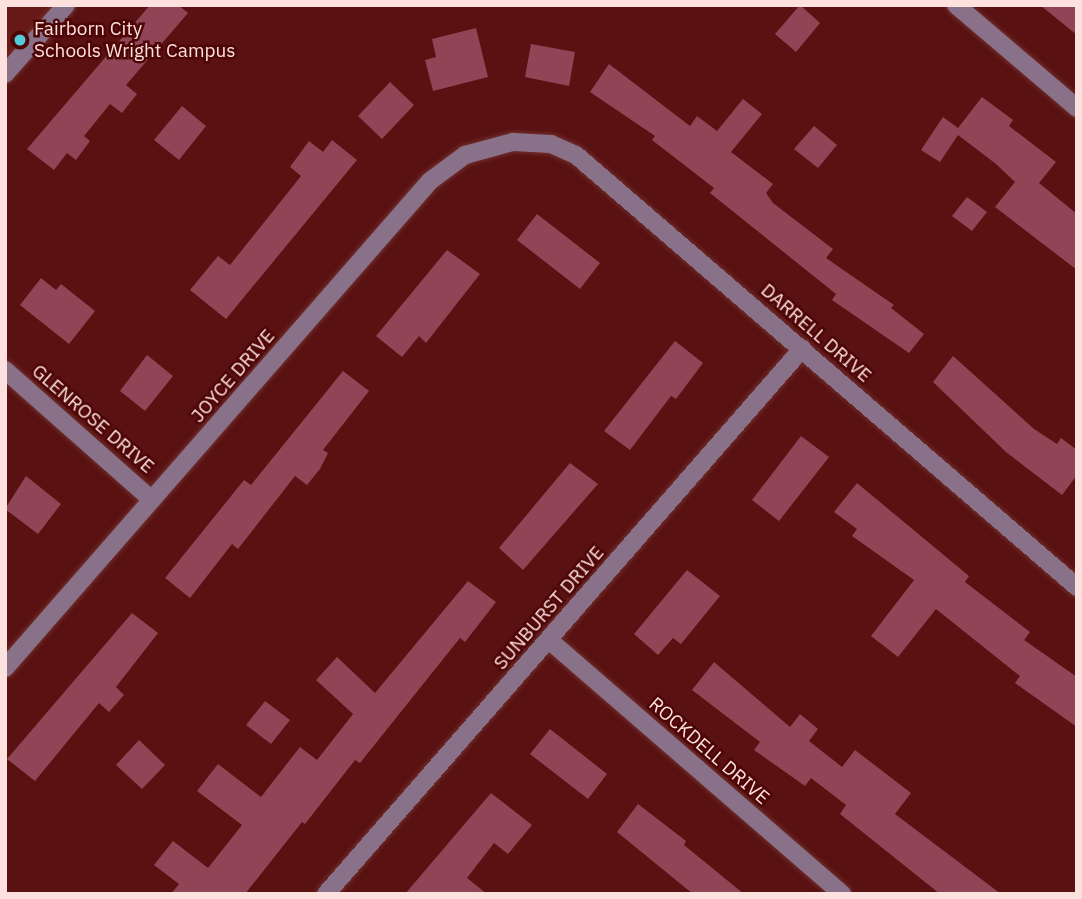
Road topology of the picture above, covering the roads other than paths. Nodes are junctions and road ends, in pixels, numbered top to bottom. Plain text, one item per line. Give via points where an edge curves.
1 (66, 5) edge
2 (956, 5) edge
3 (976, 11) edge
4 (5, 74) edge
5 (1077, 108) edge
6 (513, 142) joint
7 (802, 349) junction
8 (5, 370) edge
9 (152, 500) junction
10 (1077, 587) edge
11 (549, 640) junction
12 (5, 668) edge
13 (326, 894) edge
14 (842, 894) edge

1 - 4 street
2 - 3 street
3 - 5 street
6 - 7 street, DARRELL DRIVE via 551,144 576,155
6 - 9 street, JOYCE DRIVE via 464,155 430,181
7 - 10 street, DARRELL DRIVE
7 - 11 street, SUNBURST DRIVE
8 - 9 street, GLENROSE DRIVE
9 - 12 street, JOYCE DRIVE
11 - 13 street, SUNBURST DRIVE
11 - 14 street, ROCKDELL DRIVE

